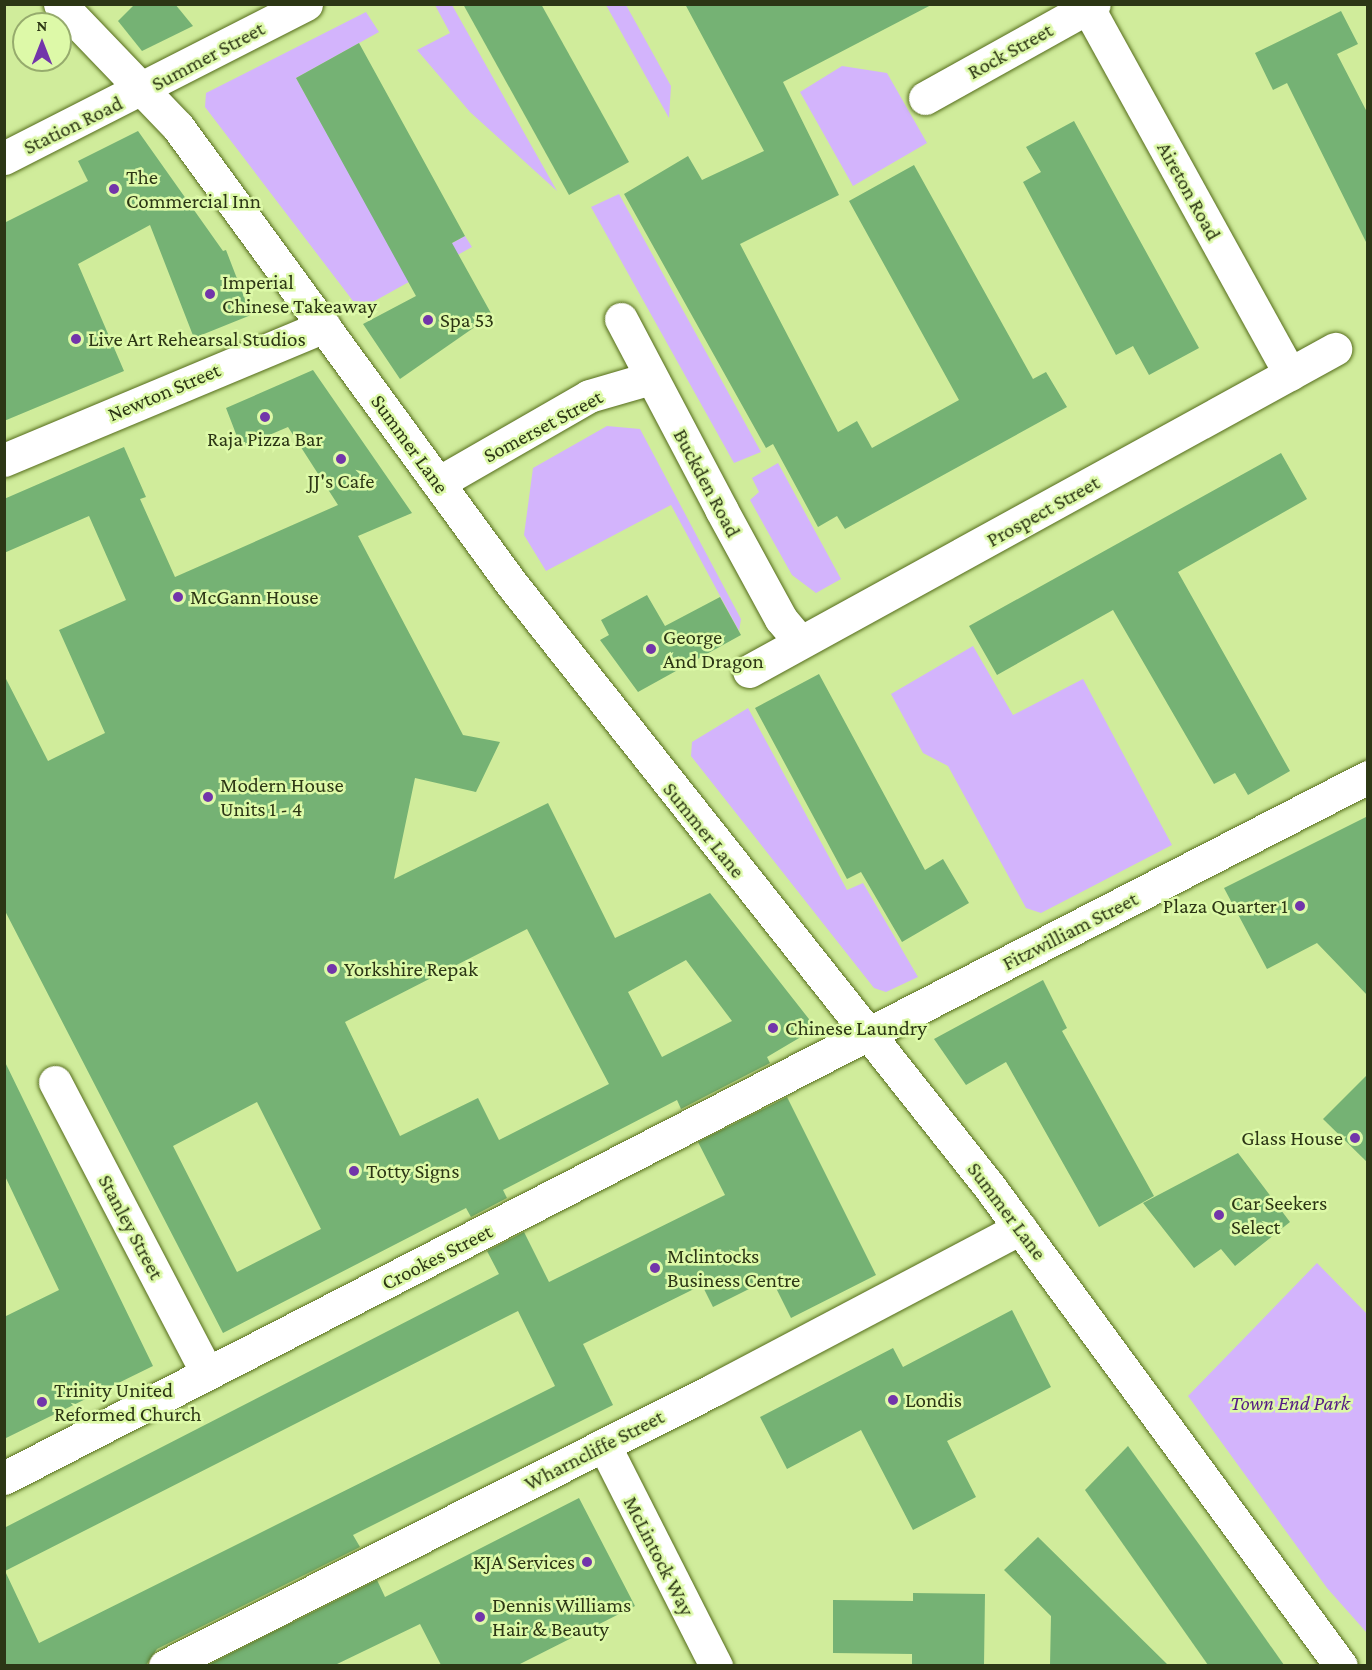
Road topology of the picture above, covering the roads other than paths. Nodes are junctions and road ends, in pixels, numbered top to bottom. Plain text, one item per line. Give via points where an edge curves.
1 (60, 4) edge
2 (306, 4) edge
3 (1091, 6) edge
4 (142, 91) junction
5 (925, 98) dead end
6 (4, 158) edge
7 (621, 319) dead end
8 (324, 326) junction
9 (1335, 349) dead end
10 (1290, 374) junction
11 (651, 378) junction
12 (4, 460) edge
13 (438, 483) junction
14 (800, 642) junction
15 (749, 671) dead end
16 (1368, 777) edge
17 (868, 1034) junction
18 (55, 1082) dead end
19 (1020, 1228) junction
20 (207, 1373) junction
21 (604, 1445) junction
22 (4, 1478) edge
23 (165, 1665) edge
24 (716, 1665) edge
25 (1341, 1665) edge

1 - 4 street, Summer Lane
2 - 4 street, Summer Street
3 - 5 street, Rock Street
3 - 10 street, Aireton Road
4 - 6 street, Station Road
4 - 8 street, Summer Lane via 178,127
7 - 11 street, Buckden Road
8 - 12 street, Newton Street
8 - 13 street, Summer Lane
9 - 10 street, Prospect Street
10 - 14 street, Prospect Street
11 - 13 street, Somerset Street via 589,396
11 - 14 street, Buckden Road via 782,620
13 - 17 street, Summer Lane via 575,668
14 - 15 street, Prospect Street
16 - 17 street, Fitzwilliam Street
17 - 19 street, Summer Lane
17 - 20 street, Crookes Street
18 - 20 street, Stanley Street
19 - 21 street, Wharncliffe Street via 925,1281
19 - 25 street, Summer Lane
20 - 22 street, Crookes Street
21 - 23 street, Wharncliffe Street
21 - 24 street, McLintock Way

